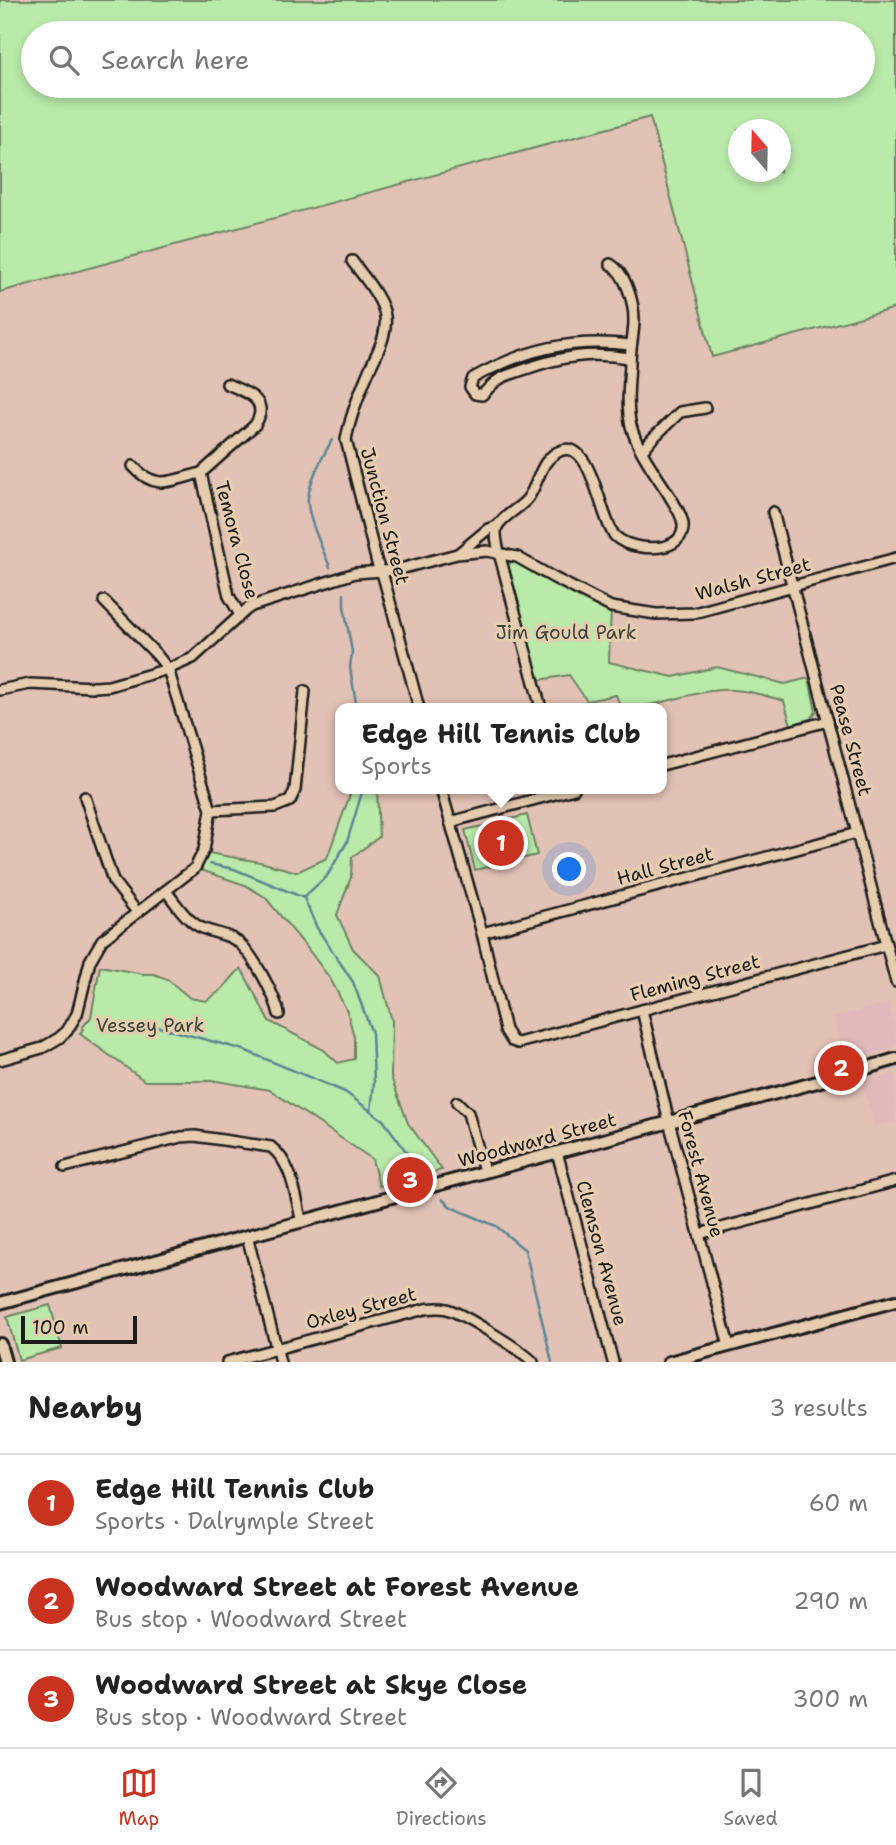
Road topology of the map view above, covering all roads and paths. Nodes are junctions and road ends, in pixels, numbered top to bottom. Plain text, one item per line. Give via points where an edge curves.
1 (352, 261) dead end
2 (610, 264) dead end
3 (631, 345) junction
4 (630, 359) junction
5 (227, 384) dead end
6 (705, 408) dead end
7 (642, 451) junction
8 (134, 466) dead end
9 (201, 473) junction
10 (773, 512) dead end
11 (497, 526) junction
12 (499, 553) junction
13 (457, 554) junction
14 (896, 558) edge
15 (380, 570) junction
16 (792, 587) junction
17 (104, 601) dead end
18 (240, 615) junction
19 (168, 669) junction
20 (0, 690) edge
21 (304, 691) dead end
22 (418, 703) edge
23 (540, 703) edge
24 (828, 721) junction
25 (667, 764) edge
26 (442, 794) edge
27 (549, 794) edge
28 (85, 797) dead end
29 (211, 810) junction
30 (450, 822) junction
31 (857, 832) junction
32 (166, 891) junction
33 (137, 912) junction
34 (482, 933) junction
35 (886, 945) junction
36 (896, 982) edge
37 (642, 1010) junction
38 (279, 1014) dead end
39 (0, 1060) edge
40 (896, 1062) edge
41 (457, 1102) dead end
42 (669, 1122) junction
43 (557, 1152) junction
44 (65, 1167) dead end
45 (484, 1171) junction
46 (896, 1181) edge
47 (302, 1222) junction
48 (699, 1234) junction
49 (247, 1236) junction
50 (896, 1301) edge
51 (0, 1303) edge
52 (0, 1344) edge
53 (729, 1346) junction
54 (277, 1348) junction
55 (5, 1362) edge
56 (227, 1362) edge
57 (280, 1362) edge
58 (533, 1362) edge
59 (613, 1362) edge
60 (669, 1362) edge

1 - 15 street, Junction Street via 384,314 383,340 346,440
2 - 3 street via 628,288 634,320
3 - 4 street
3 - 4 street via 593,342 541,349 490,368 473,378 470,387 482,395 502,377 565,357
4 - 7 street via 629,418
5 - 9 street, Temora Close via 254,397 258,420
6 - 7 street via 680,412
7 - 11 street via 682,518 683,531 672,544 640,546 617,537 585,460 569,449 547,461 527,500
8 - 9 street, Temora Close via 141,476 156,483
9 - 18 street, Temora Close via 229,596
10 - 16 street, Pease Street
11 - 12 street
11 - 13 street
12 - 13 street, Walsh Street
12 - 16 street, Walsh Street via 517,557 611,607 656,614 694,613
12 - 23 street
13 - 15 street, Walsh Street via 408,568
14 - 16 street, Walsh Street
15 - 18 street, Walsh Street via 308,588 253,606
15 - 22 street, Junction Street
16 - 24 street, Pease Street
17 - 19 street
18 - 19 street, Walsh Street via 193,658
19 - 20 street, Walsh Street via 109,686 30,684
19 - 29 street
21 - 29 street via 295,790 289,801 275,807
24 - 25 street
24 - 31 street, Pease Street
26 - 30 street
27 - 30 street
28 - 33 street via 113,881
29 - 32 street via 204,850 195,868
30 - 34 street
31 - 34 street, Hall Street
31 - 35 street, Pease Street
32 - 33 street
32 - 38 street via 197,926 244,946 274,995
33 - 39 street via 94,951 77,1014 67,1031 43,1048
34 - 37 street, Fleming Street via 505,1030 512,1041 523,1043
35 - 36 street, Pease Street
35 - 37 street, Fleming Street
37 - 42 street, Forest Avenue
40 - 42 street, Woodward Street
41 - 45 street via 468,1113
42 - 43 street, Woodward Street
42 - 48 street, Forest Avenue
43 - 45 street, Woodward Street
43 - 59 street, Clemson Avenue
44 - 47 street via 181,1137 271,1147 288,1168
45 - 47 street, Woodward Street
46 - 48 street
47 - 49 street, Woodward Street
48 - 53 street, Forest Avenue
49 - 51 street, Woodward Street
49 - 54 street
50 - 53 street
52 - 55 street
53 - 60 street
54 - 56 street, Oxley Street
54 - 57 street
54 - 58 street, Oxley Street via 436,1307 458,1314

